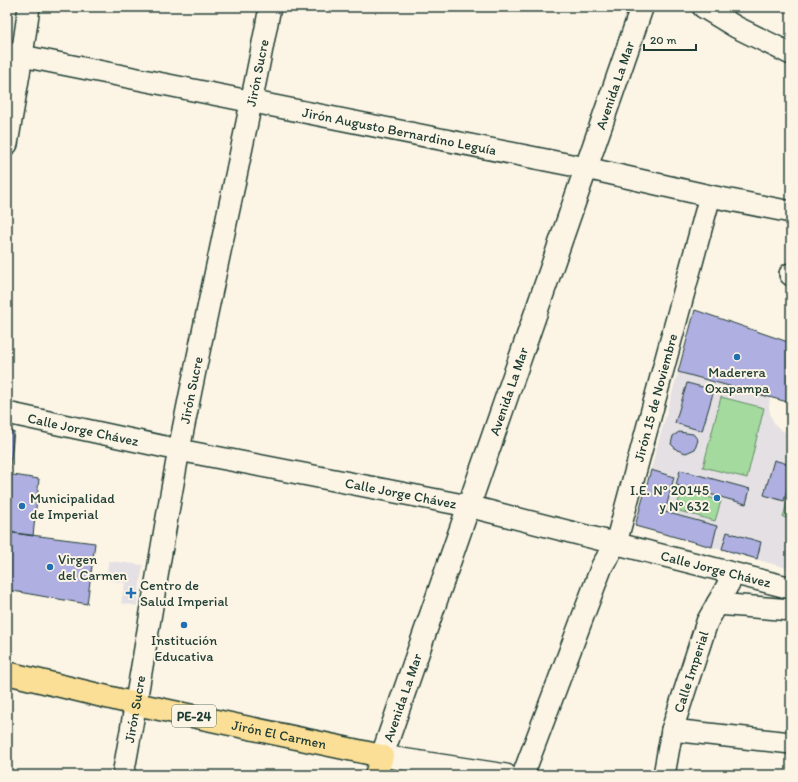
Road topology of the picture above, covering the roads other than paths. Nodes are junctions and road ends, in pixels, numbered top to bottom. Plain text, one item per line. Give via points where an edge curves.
1 (29, 7) edge
2 (270, 7) edge
3 (642, 7) edge
4 (703, 7) edge
5 (15, 54) edge
6 (791, 54) edge
7 (252, 101) junction
8 (7, 144) edge
9 (586, 168) junction
10 (710, 196) junction
11 (791, 212) edge
12 (7, 413) edge
13 (179, 450) junction
14 (468, 506) junction
15 (616, 543) junction
16 (734, 574) junction
17 (791, 588) edge
18 (717, 604) junction
19 (791, 610) edge
20 (7, 673) edge
21 (136, 704) junction
22 (672, 730) junction
23 (791, 743) edge
24 (379, 765) edge
25 (123, 775) edge
26 (506, 775) edge
27 (523, 775) edge
28 (664, 775) edge

1 - 5 street
2 - 7 street, Jirón Sucre
3 - 9 main road, Avenida La Mar
4 - 6 street via 736,27
5 - 7 street, Jirón Augusto Bernardino Leguía
5 - 8 street
7 - 9 street, Jirón Augusto Bernardino Leguía
7 - 13 street, Jirón Sucre
9 - 10 street, Jirón Augusto Bernardino Leguía
9 - 14 main road, Avenida La Mar
10 - 11 street, Jirón Augusto Bernardino Leguía
10 - 15 street, Jirón 15 de Noviembre
12 - 13 street, Calle Jorge Chávez
13 - 14 street, Calle Jorge Chávez
13 - 21 street, Jirón Sucre
14 - 15 street, Calle Jorge Chávez
14 - 24 main road, Avenida La Mar
15 - 16 street, Calle Jorge Chávez
15 - 27 street, Jirón 15 de Noviembre via 602,566
16 - 17 street, Calle Jorge Chávez
16 - 18 street, Calle Imperial
18 - 19 street
18 - 22 street, Calle Imperial via 707,622
20 - 21 highway, Jirón El Carmen / PE-24
21 - 24 highway, Jirón El Carmen / PE-24
21 - 25 street, Jirón Sucre
22 - 23 street
22 - 28 street, Calle Imperial
24 - 26 street, Jirón El Carmen

